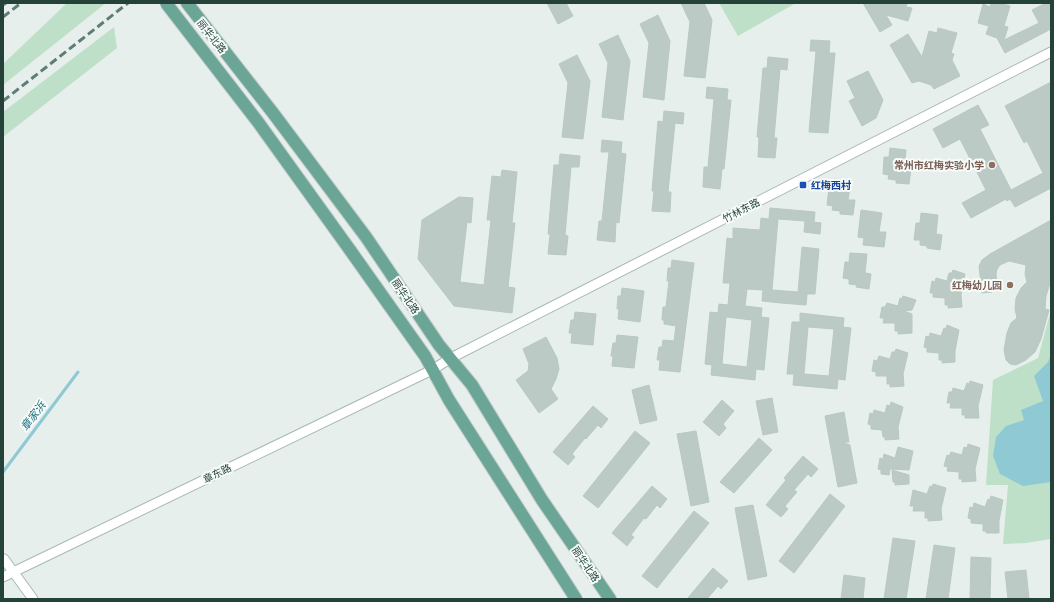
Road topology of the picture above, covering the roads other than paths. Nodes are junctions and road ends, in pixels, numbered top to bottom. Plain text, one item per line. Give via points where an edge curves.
1 (166, 3) edge
2 (187, 3) edge
3 (1051, 52) edge
4 (451, 358) junction
5 (432, 370) junction
6 (4, 559) dead end
7 (14, 571) junction
8 (3, 577) edge
9 (33, 599) edge
10 (576, 599) edge
11 (610, 599) edge

1 - 5 main road, 丽华北路, bridge via 258,122 425,356
2 - 4 main road, 丽华北路 via 366,237 439,345
3 - 4 street, 竹林东路
4 - 5 street, 竹林东路
4 - 11 main road, 丽华北路 via 472,385 542,500
5 - 7 street, 章东路
5 - 10 main road, 丽华北路
6 - 7 street
7 - 8 street, 章东路
7 - 9 street

